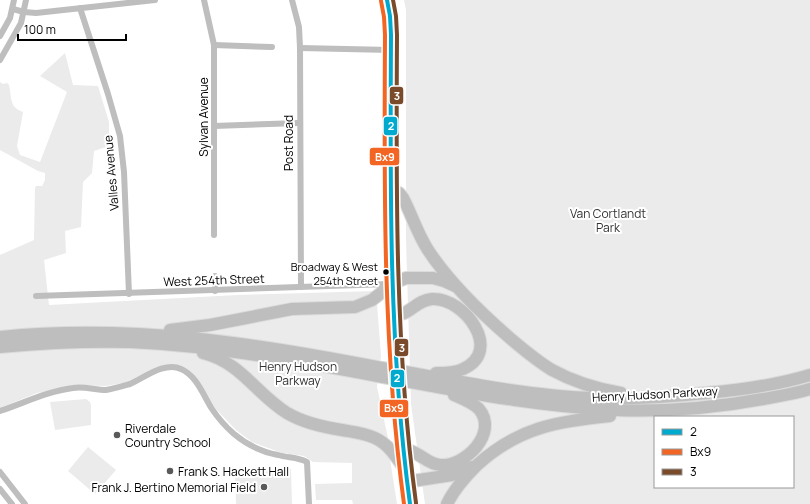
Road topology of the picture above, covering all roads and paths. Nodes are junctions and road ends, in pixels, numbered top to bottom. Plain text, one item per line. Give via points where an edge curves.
1 (14, 0) edge
2 (26, 0) edge
3 (155, 0) edge
4 (204, 0) edge
5 (292, 0) edge
6 (387, 0) edge
7 (80, 8) junction
8 (13, 9) junction
9 (24, 12) junction
10 (0, 36) edge
11 (214, 45) junction
12 (272, 47) dead end
13 (300, 48) junction
14 (391, 50) junction
15 (0, 60) edge
16 (299, 123) junction
17 (214, 126) junction
18 (390, 188) junction
19 (214, 235) dead end
20 (215, 276) dead end
21 (392, 284) junction
22 (301, 287) junction
23 (215, 291) junction
24 (462, 292) junction
25 (129, 294) junction
26 (36, 296) dead end
27 (394, 316) junction
28 (127, 333) junction
29 (0, 337) edge
30 (168, 345) junction
31 (0, 347) edge
32 (383, 372) junction
33 (810, 375) edge
34 (411, 378) junction
35 (429, 386) junction
36 (810, 390) edge
37 (658, 397) junction
38 (655, 410) junction
39 (0, 411) edge
40 (402, 445) junction
41 (487, 456) junction
42 (404, 468) junction
43 (0, 472) edge
44 (406, 482) junction
45 (0, 489) edge
46 (12, 504) edge
47 (25, 504) edge
48 (309, 504) edge
49 (410, 504) edge
50 (447, 504) edge

1 - 8 street
2 - 9 street
3 - 7 street
4 - 11 street, Sylvan Avenue
5 - 13 street, Post Road via 299,27
6 - 14 main road
7 - 9 street
7 - 25 street, Valles Avenue via 120,136
8 - 9 street
8 - 10 street
9 - 15 street via 16,33
11 - 12 street
11 - 17 street, Sylvan Avenue
13 - 14 street
13 - 16 street, Post Road
14 - 18 main road
16 - 17 street
16 - 22 street, Post Road
17 - 19 street, Sylvan Avenue
18 - 21 main road
18 - 24 highway via 402,196 433,258
20 - 23 street
21 - 22 street, West 254th Street
21 - 24 highway via 406,278 433,278 451,284
21 - 27 main road
21 - 28 highway via 372,300 355,307 292,309 197,327
22 - 23 street, West 254th Street
23 - 25 street, West 254th Street
24 - 37 highway via 500,329 552,370 599,388
25 - 26 street, West 254th Street
27 - 34 highway via 422,301 440,300 465,314 479,334 480,351 468,367
27 - 40 main road
28 - 29 highway, Henry Hudson Parkway via 61,333
28 - 32 highway, Henry Hudson Parkway via 244,344 302,353
30 - 31 highway, Henry Hudson Parkway via 76,342
30 - 32 highway, Henry Hudson Parkway
30 - 42 highway via 225,362 245,376 278,407 303,421 324,428 374,437 388,447
32 - 34 highway, Henry Hudson Parkway, bridge
33 - 37 highway, Henry Hudson Parkway via 737,390
34 - 35 highway, Henry Hudson Parkway
34 - 37 highway, Henry Hudson Parkway via 593,398
35 - 38 highway, Henry Hudson Parkway via 557,406
35 - 40 highway via 464,399 478,408 484,421 482,438 476,448 464,458 443,465 426,460
36 - 38 highway, Henry Hudson Parkway via 735,404
38 - 41 highway via 548,425 513,439
39 - 48 street via 50,393 84,387 106,390 128,384 164,368 180,368 194,380 212,409 233,434 263,450 307,462
40 - 42 main road
41 - 44 highway via 459,473
41 - 50 highway via 459,485
42 - 44 main road
43 - 47 street
44 - 49 main road
45 - 46 street

